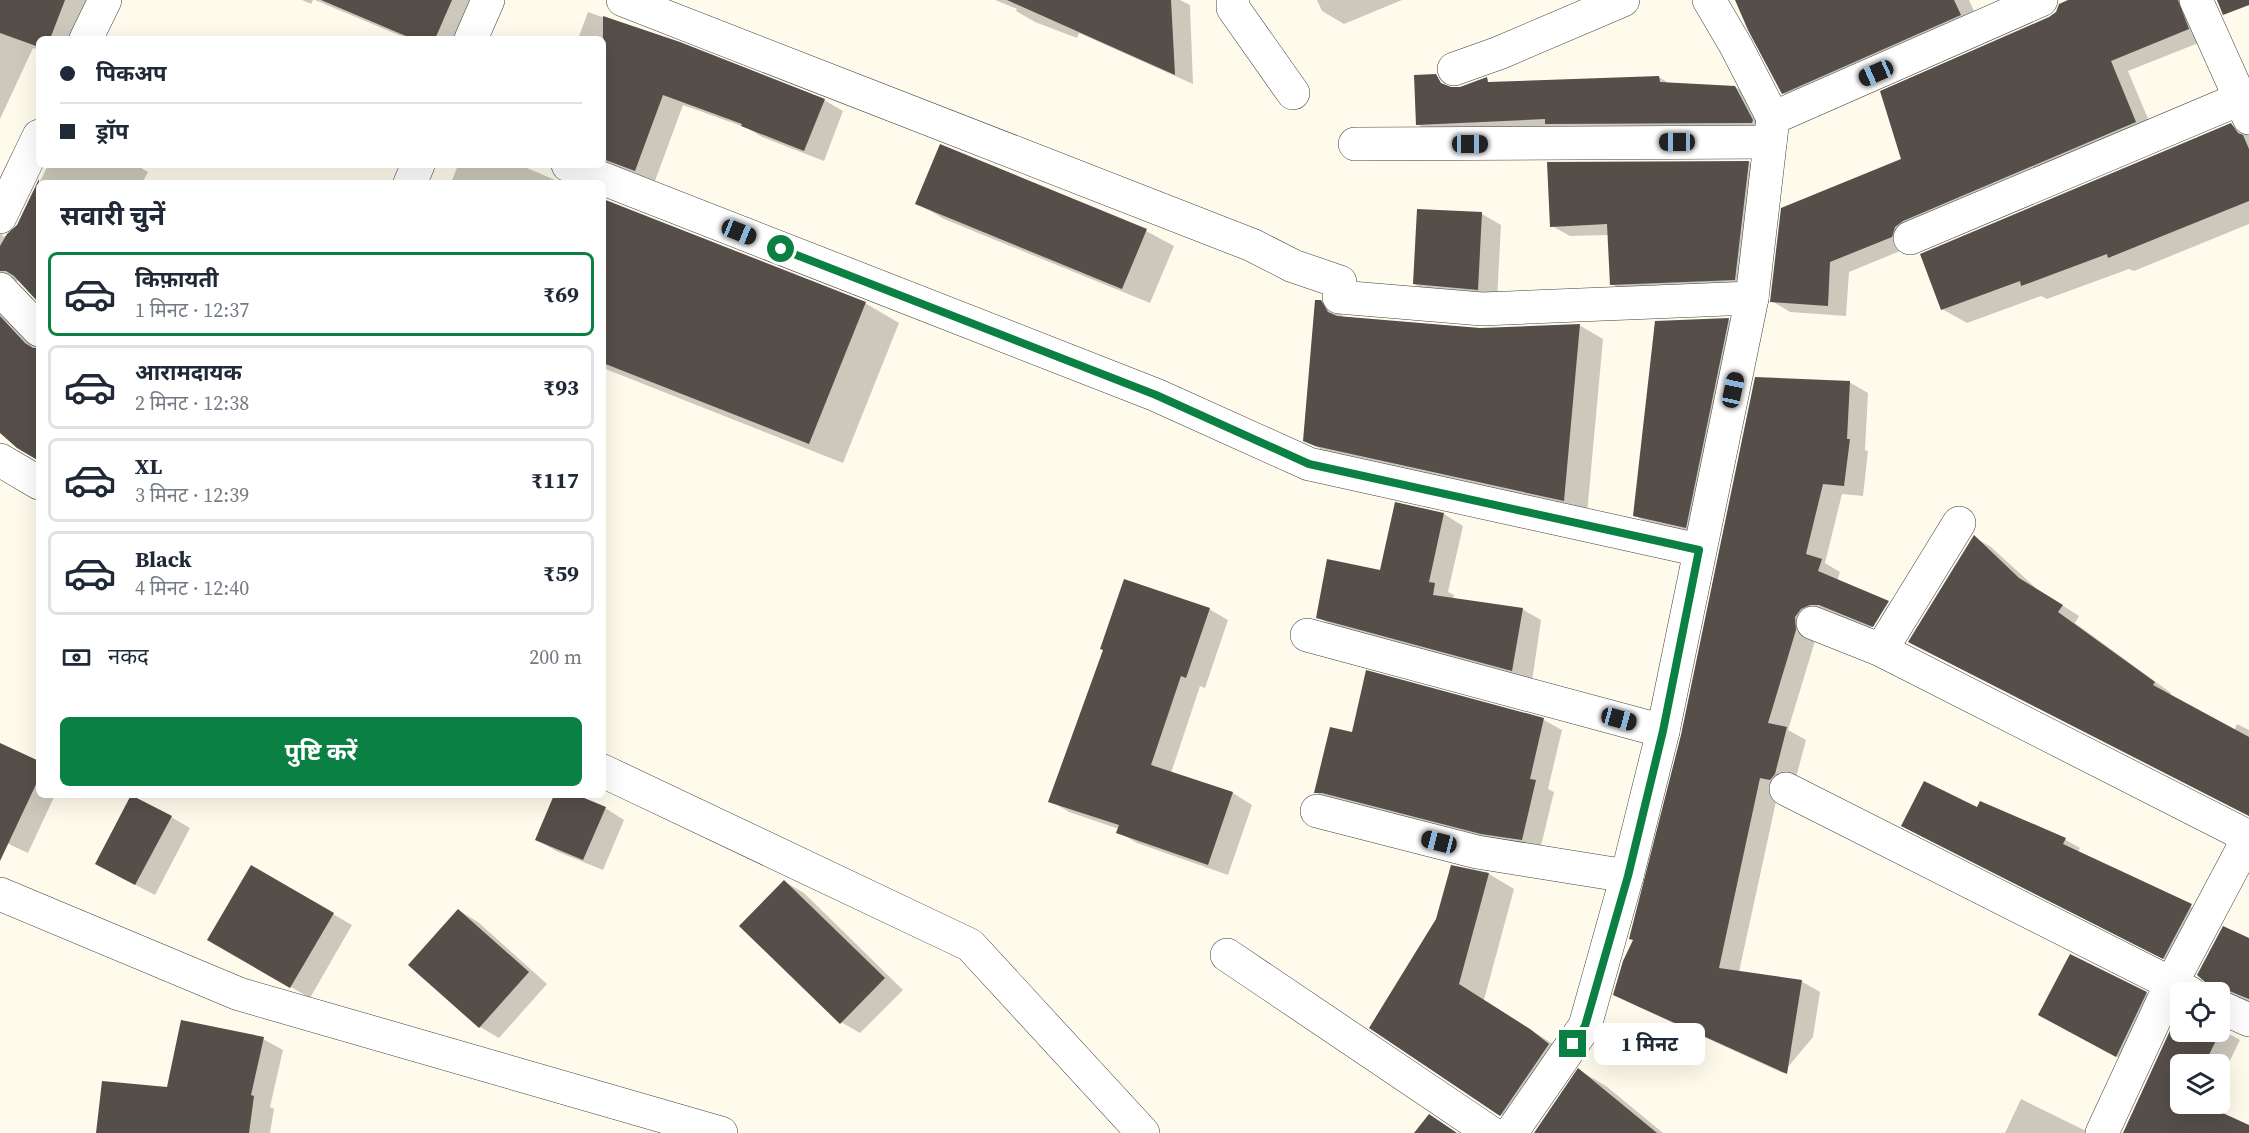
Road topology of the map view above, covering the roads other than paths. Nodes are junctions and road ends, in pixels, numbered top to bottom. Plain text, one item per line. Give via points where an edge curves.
1 (105, 0) edge
2 (488, 0) edge
3 (623, 0) edge
4 (1233, 0) edge
5 (1623, 0) edge
6 (1709, 0) edge
7 (2041, 0) edge
8 (2196, 0) edge
9 (87, 36) edge
10 (472, 36) edge
11 (1454, 69) dead end
12 (1293, 93) dead end
13 (2246, 103) edge
14 (1772, 130) junction
15 (36, 142) edge
16 (1355, 144) dead end
17 (576, 168) edge
18 (0, 217) edge
19 (1911, 238) dead end
20 (0, 289) edge
21 (1752, 298) junction
22 (36, 327) edge
23 (0, 460) edge
24 (36, 481) edge
25 (1959, 523) dead end
26 (1699, 550) junction
27 (1813, 623) dead end
28 (1307, 635) dead end
29 (1881, 650) junction
30 (1663, 731) junction
31 (606, 772) edge
32 (1786, 789) dead end
33 (1317, 811) dead end
34 (2249, 837) edge
35 (1628, 876) junction
36 (0, 894) edge
37 (1227, 955) dead end
38 (2184, 982) edge
39 (2170, 983) edge
40 (2170, 1009) edge
41 (2230, 1011) edge
42 (2249, 1020) edge
43 (721, 1133) edge
44 (1143, 1133) edge
45 (1491, 1133) edge
46 (1511, 1133) edge
47 (2102, 1133) edge

1 - 9 street
2 - 10 street
3 - 21 street via 1252,245 1339,290 1482,309
4 - 12 street via 1233,8
5 - 11 street
6 - 14 street via 1736,46
7 - 14 street
8 - 13 street
13 - 19 street
14 - 16 street
14 - 21 street
15 - 18 street
17 - 26 street via 1156,395 1309,464
20 - 22 street
21 - 26 street
23 - 24 street
25 - 29 street
26 - 30 street
27 - 29 street
28 - 30 street
29 - 34 street
30 - 35 street
31 - 44 street via 970,945
32 - 39 street
33 - 35 street via 1477,852
34 - 38 street
35 - 46 street via 1585,1026
36 - 43 street via 240,994
37 - 45 street
40 - 47 street
41 - 42 street

